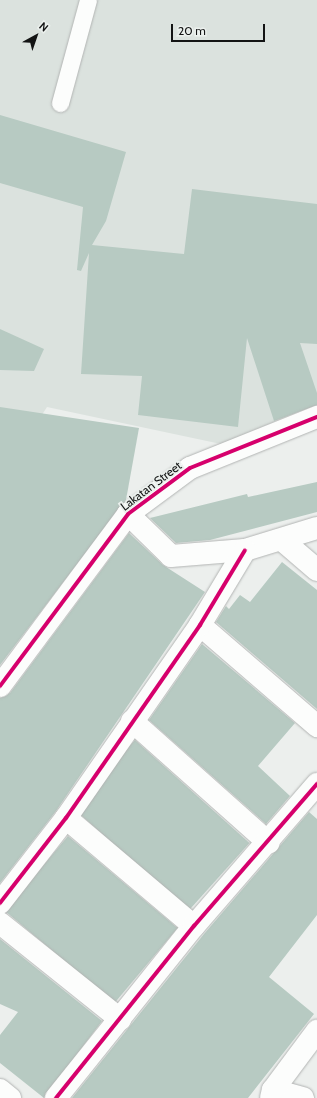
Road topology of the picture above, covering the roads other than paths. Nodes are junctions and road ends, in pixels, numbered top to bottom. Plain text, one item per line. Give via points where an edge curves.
1 (88, 0) edge
2 (60, 103) dead end
3 (317, 417) edge
4 (128, 514) junction
5 (317, 528) edge
6 (282, 540) junction
7 (245, 550) junction
8 (317, 570) edge
9 (200, 625) junction
10 (1, 682) edge
11 (132, 721) junction
12 (317, 726) edge
13 (317, 784) edge
14 (66, 818) junction
15 (270, 843) junction
16 (0, 903) edge
17 (0, 923) edge
18 (194, 926) junction
19 (120, 1019) junction
20 (317, 1031) edge
21 (0, 1090) edge
22 (272, 1094) edge
23 (10, 1098) edge
24 (56, 1098) edge
25 (303, 1098) edge

1 - 2 lane
3 - 4 street, Lakatan Street via 190,468
4 - 7 street via 171,556
4 - 10 street, Lakatan Street
5 - 6 street
6 - 7 street
6 - 8 street
7 - 9 street
9 - 11 street
9 - 12 street
11 - 14 street
11 - 15 street
13 - 15 street
14 - 16 street
14 - 18 street
15 - 18 street
17 - 19 street
18 - 19 street
19 - 24 street
20 - 22 street
21 - 23 street
22 - 25 street

